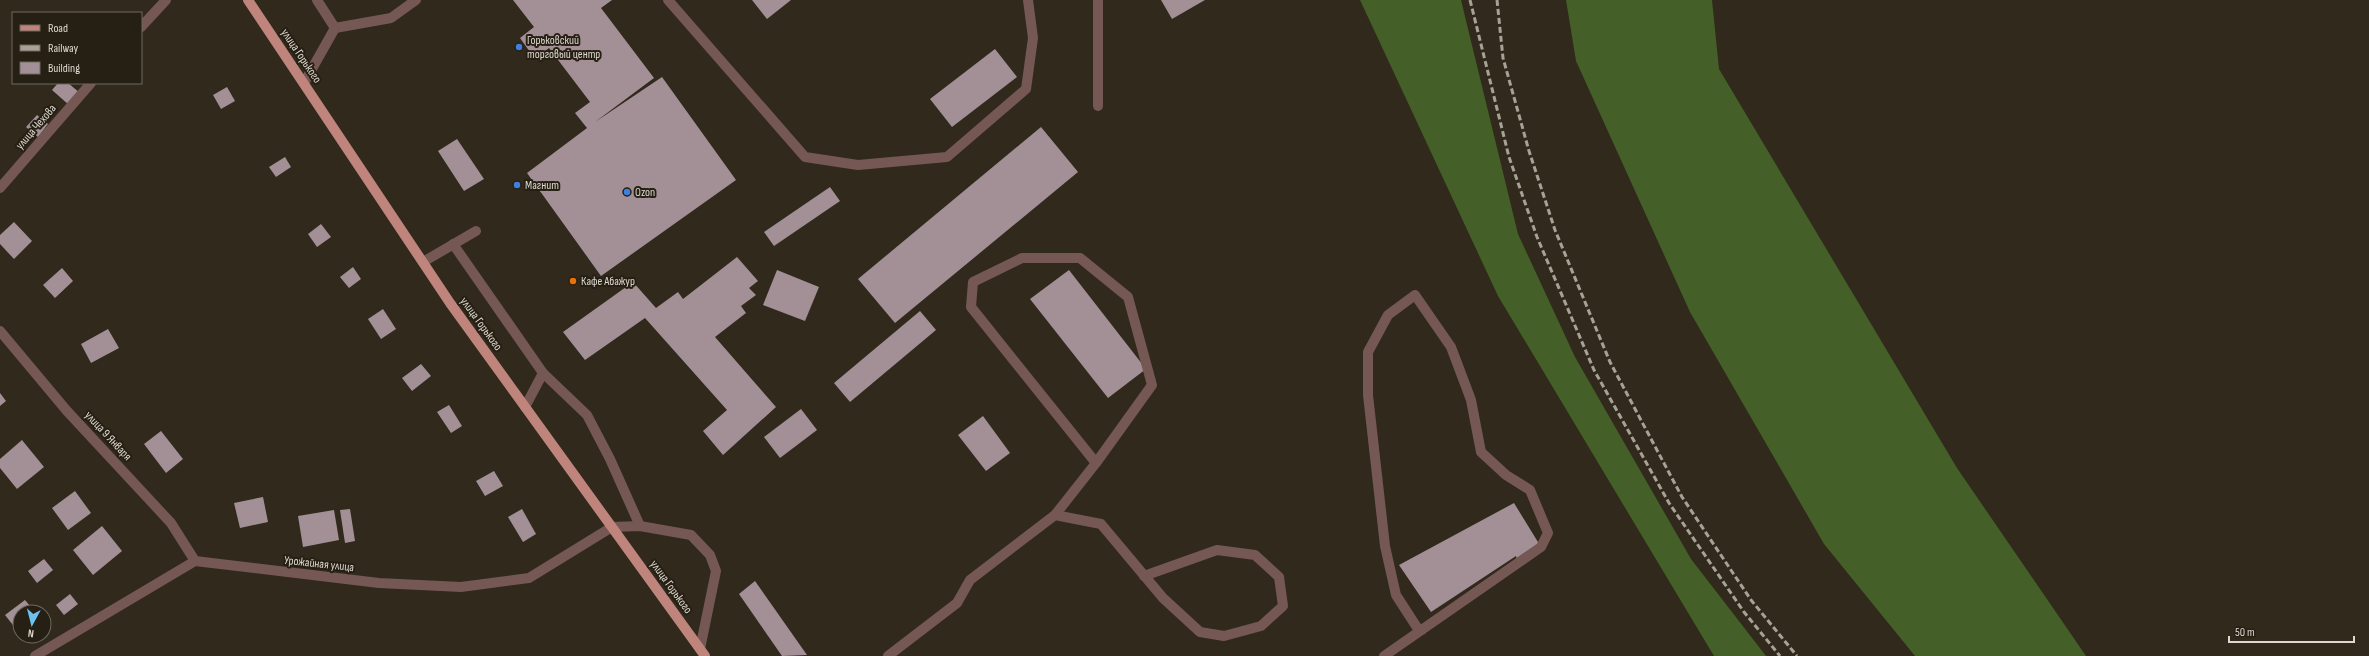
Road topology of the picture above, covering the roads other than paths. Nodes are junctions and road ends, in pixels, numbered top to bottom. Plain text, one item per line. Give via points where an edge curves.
1 (166, 0) edge
2 (248, 0) edge
3 (317, 0) edge
4 (416, 0) edge
5 (668, 0) edge
6 (1028, 0) edge
7 (1098, 0) edge
8 (142, 26) edge
9 (335, 28) junction
10 (304, 83) junction
11 (90, 84) edge
12 (1098, 106) dead end
13 (0, 188) edge
14 (476, 231) dead end
15 (453, 244) junction
16 (422, 262) junction
17 (0, 331) edge
18 (543, 373) junction
19 (525, 408) junction
20 (1096, 464) junction
21 (1055, 515) junction
22 (640, 526) junction
23 (612, 528) junction
24 (195, 561) junction
25 (1144, 576) junction
26 (1422, 630) junction
27 (702, 652) edge
28 (36, 656) edge
29 (888, 656) edge
30 (1384, 656) edge

1 - 8 street
2 - 10 main road, улица Горького
3 - 9 street
4 - 9 street via 391,18
5 - 6 street via 805,157 858,165 947,157 1026,89 1033,38
7 - 12 street
9 - 10 street
10 - 16 main road, улица Горького
11 - 13 street, улица Чехова
14 - 15 street
15 - 16 street
15 - 18 street
16 - 19 main road, улица Горького
17 - 24 street, улица 9 Января via 67,411 171,523
18 - 19 street
18 - 22 street via 587,415
19 - 23 main road, улица Горького
20 - 20 street via 1152,385 1128,297 1080,258 1022,258 973,282 971,307
20 - 21 street
21 - 25 street via 1101,524
21 - 29 street via 970,580 957,602
22 - 23 street
22 - 27 street via 691,535 710,555 716,571
23 - 24 street, Урожайная улица via 529,578 461,587 379,583
23 - 27 main road, улица Горького
24 - 28 street
25 - 25 street via 1163,598 1200,632 1224,636 1261,626 1283,606 1279,577 1255,555 1217,550
26 - 26 street via 1541,547 1548,533 1530,490 1506,475 1481,452 1471,400 1451,347 1415,295 1388,315 1368,352 1368,395 1385,546 1396,594 1418,629
26 - 30 street

